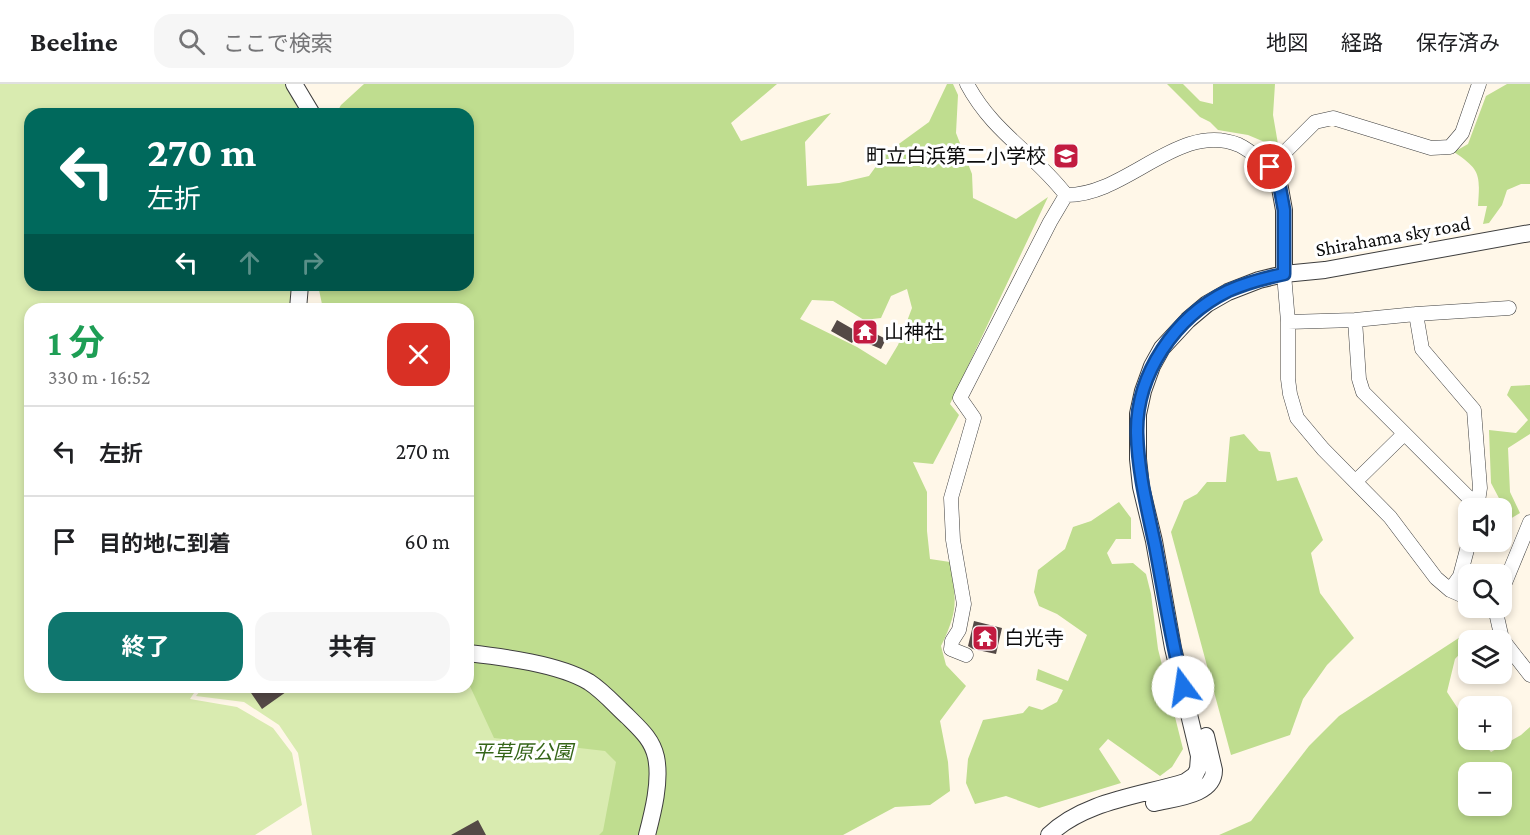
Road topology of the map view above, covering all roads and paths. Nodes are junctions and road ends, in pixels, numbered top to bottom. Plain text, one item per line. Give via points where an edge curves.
1 (294, 84) edge
2 (967, 84) edge
3 (1479, 84) edge
4 (308, 108) edge
5 (1270, 167) junction
6 (1066, 195) junction
7 (1530, 233) edge
8 (1284, 274) junction
9 (1509, 308) dead end
10 (1416, 314) junction
11 (1355, 320) junction
12 (1288, 322) junction
13 (1404, 434) junction
14 (1356, 482) junction
15 (1467, 498) edge
16 (1478, 498) edge
17 (1530, 522) edge
18 (1154, 541) junction
19 (1466, 552) edge
20 (1512, 566) edge
21 (1450, 590) junction
22 (1458, 594) edge
23 (1496, 618) edge
24 (474, 654) edge
25 (966, 655) dead end
26 (1530, 675) edge
27 (647, 835) edge
28 (1049, 835) edge
29 (1063, 835) edge

1 - 4 street
2 - 6 street via 986,114
3 - 5 street via 1462,133 1450,147 1431,148 1333,118 1315,122
5 - 6 street via 1239,145 1198,142 1180,147 1107,187
5 - 8 street via 1280,188 1284,210
6 - 25 street via 960,398 974,418 951,498 953,540 964,604 951,650
7 - 8 street, Shirahama sky road
8 - 12 street
8 - 18 street, Shirahama sky road via 1228,291 1207,304 1175,333 1152,366 1143,391 1137,432 1142,487
9 - 10 street
10 - 11 street
10 - 16 street via 1422,350 1474,410
11 - 12 street
11 - 13 street via 1363,392
12 - 14 street via 1288,379 1298,418
13 - 14 street
13 - 15 street
14 - 21 street
17 - 20 street
18 - 28 street, Shirahama sky road via 1173,648 1197,746 1198,769 1185,782 1086,811
18 - 29 street, Shirahama sky road via 1214,775 1209,784 1195,792 1105,814
19 - 21 street via 1460,576
21 - 22 street
23 - 26 street via 1502,639
24 - 27 street via 537,664 589,682 647,736 656,759

